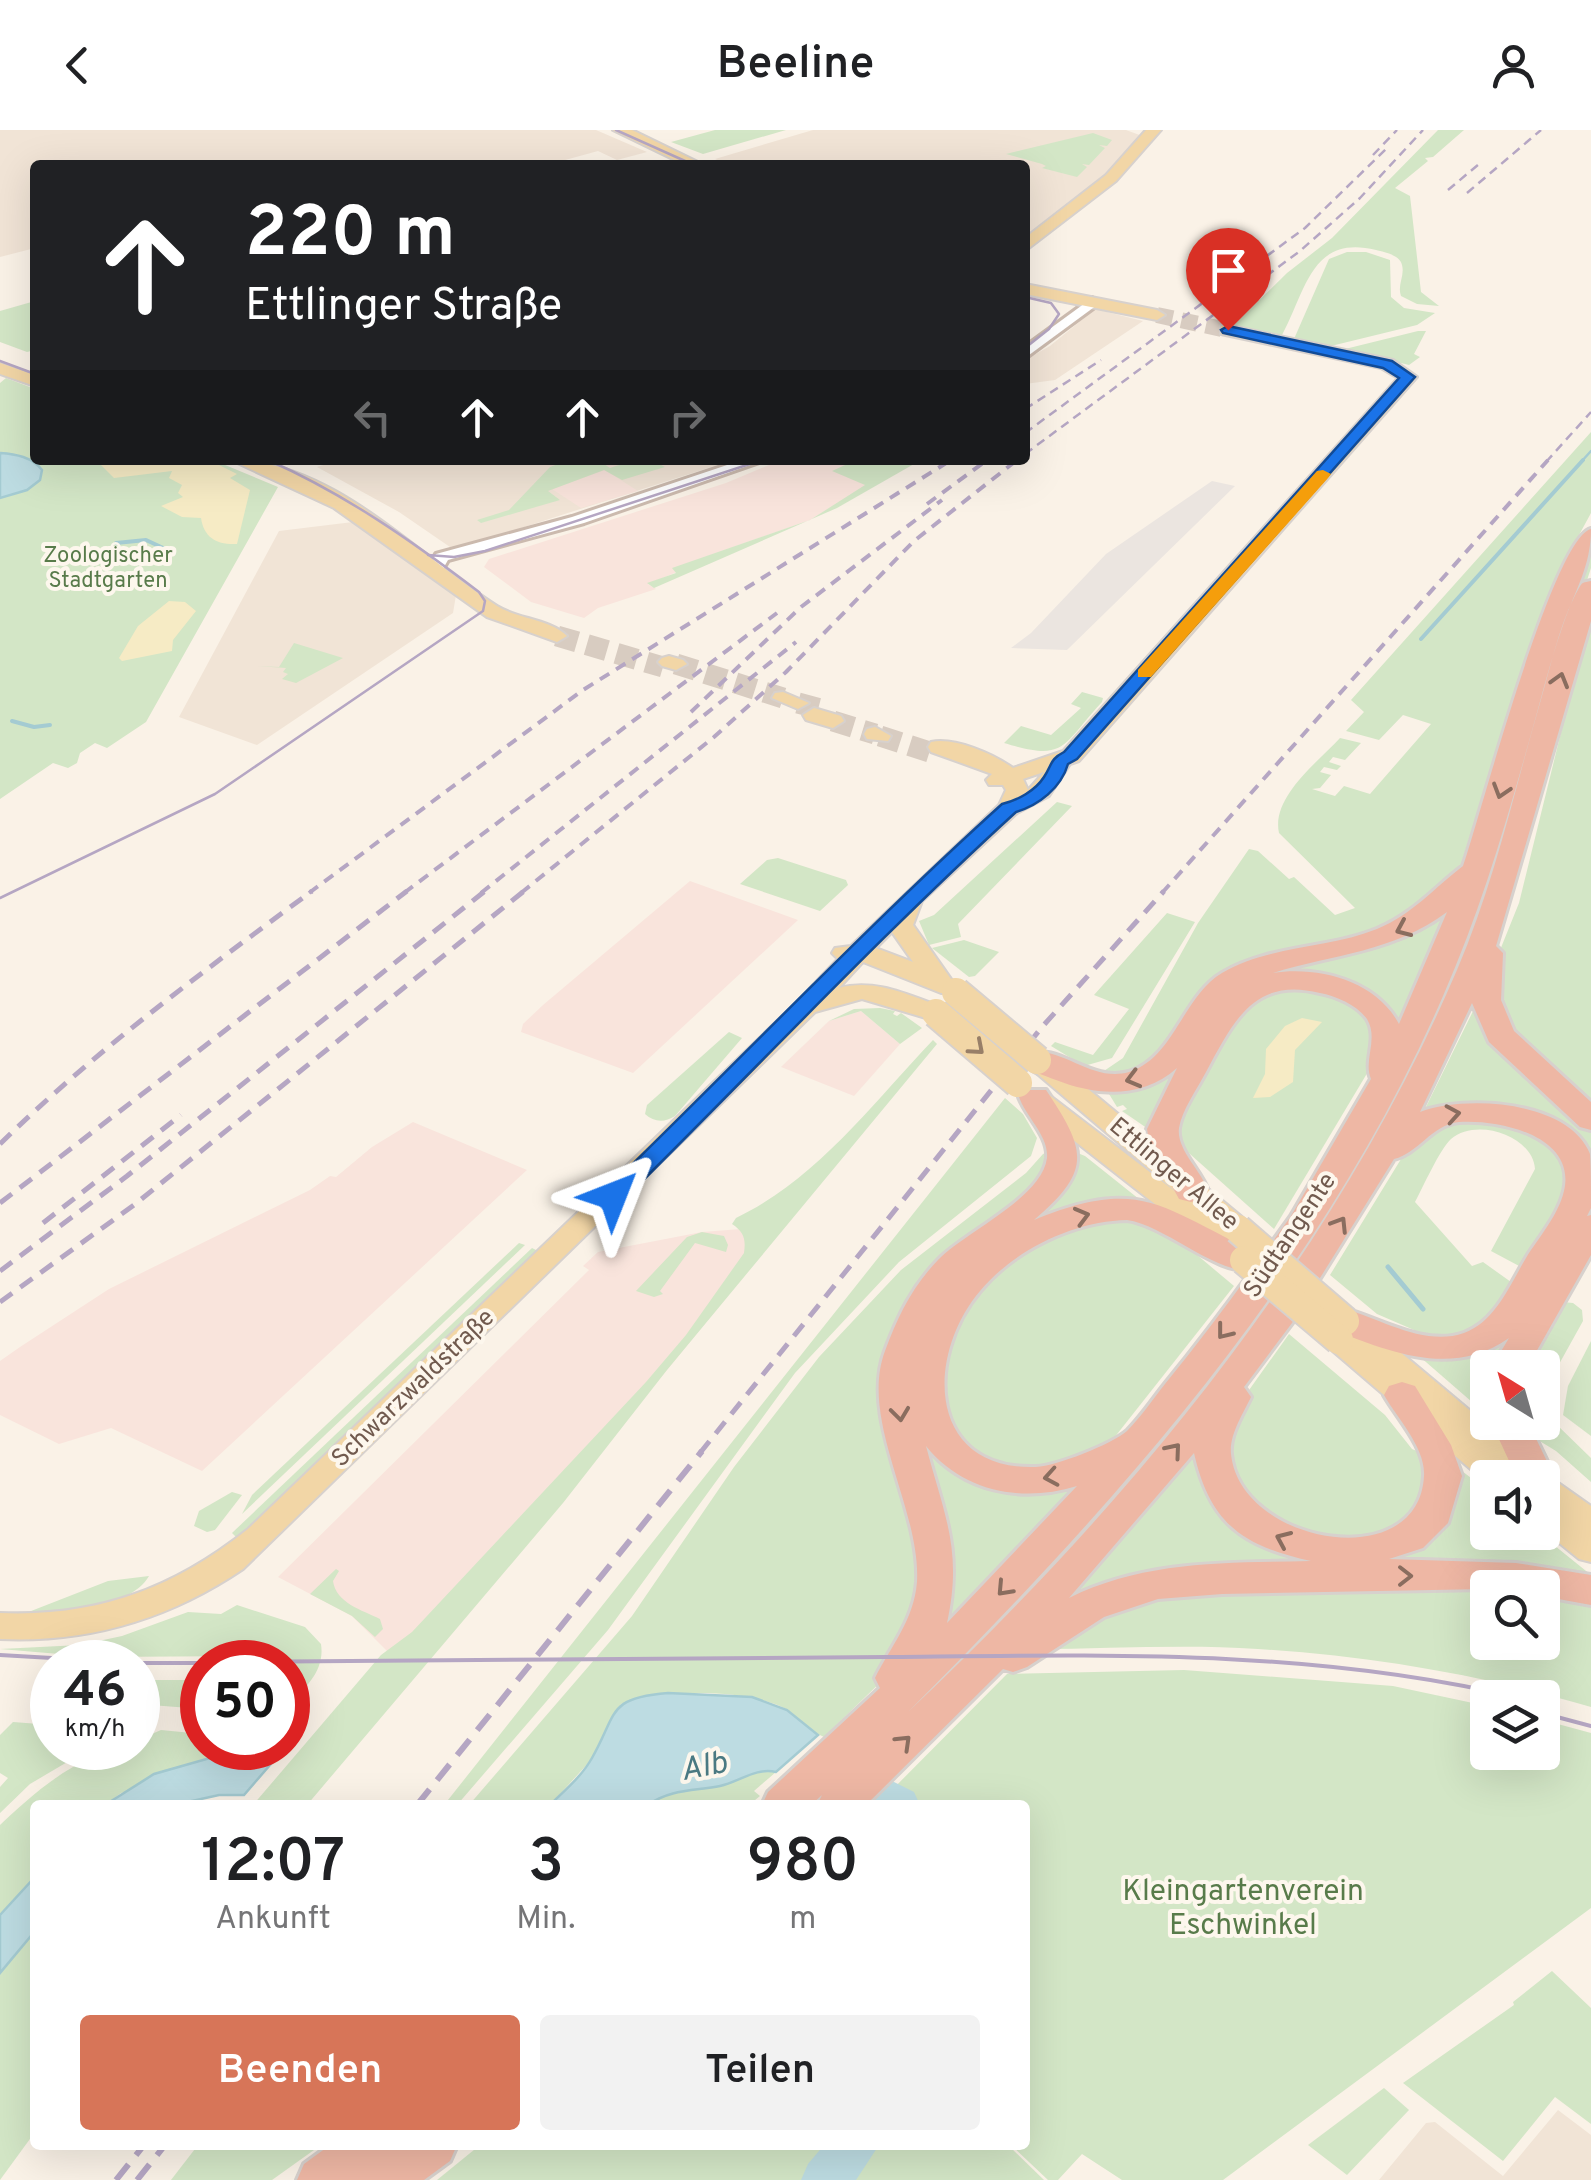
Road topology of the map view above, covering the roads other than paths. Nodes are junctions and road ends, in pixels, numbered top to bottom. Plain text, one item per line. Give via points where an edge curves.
1 (620, 130) edge
2 (1154, 130) edge
3 (686, 160) edge
4 (1030, 242) edge
5 (1030, 289) edge
6 (1085, 300) junction
7 (1157, 315) tunnel mouth
8 (1228, 330) tunnel mouth
9 (1030, 338) edge
10 (1030, 350) edge
11 (0, 352) edge
12 (30, 362) edge
13 (0, 368) edge
14 (30, 379) edge
15 (252, 465) edge
16 (292, 465) edge
17 (742, 465) edge
18 (574, 520) junction
19 (1591, 536) edge
20 (438, 564) junction
21 (1591, 588) edge
22 (466, 594) junction
23 (562, 633) tunnel mouth
24 (936, 750) tunnel mouth
25 (1060, 761) junction
26 (998, 779) junction
27 (1009, 808) junction
28 (1477, 866) junction
29 (908, 901) junction
30 (1486, 934) junction
31 (846, 952) junction
32 (953, 990) junction
33 (806, 1008) junction
34 (936, 1013) junction
35 (768, 1041) junction
36 (1030, 1080) junction
37 (1385, 1084) junction
38 (1591, 1120) edge
39 (1375, 1168) junction
40 (1190, 1191) junction
41 (1591, 1226) edge
42 (1232, 1246) junction
43 (1541, 1284) junction
44 (1342, 1331) junction
45 (1516, 1350) edge
46 (1244, 1362) junction
47 (1402, 1395) junction
48 (1140, 1438) junction
49 (1479, 1460) edge
50 (1511, 1460) edge
51 (1560, 1499) edge
52 (1591, 1524) edge
53 (1560, 1525) edge
54 (1591, 1550) edge
55 (1591, 1590) edge
56 (0, 1626) edge
57 (969, 1679) junction
58 (862, 1732) junction
59 (788, 1800) edge
60 (843, 1800) edge
61 (361, 2150) edge
62 (426, 2150) edge
63 (321, 2180) edge
64 (386, 2180) edge

1 - 3 main road
2 - 4 main road via 1111,178
5 - 6 main road
6 - 7 main road
6 - 9 street
6 - 10 street
8 - 25 main road, Schwarzwaldstraße via 1387,364 1407,379
11 - 12 main road
13 - 14 main road
15 - 20 main road via 327,496
16 - 20 main road via 350,493
17 - 18 street
18 - 20 street
18 - 22 street via 470,560
19 -> 28 highway, Südtangente via 1549,633
20 - 22 main road
30 -> 21 highway, Südtangente
22 - 23 main road via 522,609
24 - 26 main road
25 - 26 main road
25 - 27 main road, Schwarzwaldstraße via 1039,793
26 - 27 main road via 1017,790
26 - 31 main road via 983,813
27 - 29 main road, Schwarzwaldstraße
28 -> 36 highway via 1438,908 1397,933 1270,964 1226,982 1202,1002 1175,1049 1148,1076 1124,1082
28 - 37 highway, Südtangente via 1445,959
29 - 31 main road, Schwarzwaldstraße
29 - 32 main road via 901,925 908,940
30 - 38 highway via 1486,1000 1500,1035
30 - 39 highway, Südtangente via 1433,1058
31 - 32 main road via 895,962
31 - 33 main road, Schwarzwaldstraße
31 - 34 main road, Ettlinger Allee via 914,992
31 - 35 main road, Schwarzwaldstraße via 780,1017
32 - 36 main road, Ettlinger Allee, bridge
33 - 34 main road via 836,995 879,992
33 - 35 main road, Schwarzwaldstraße
34 -> 36 main road, Ettlinger Allee, bridge
35 - 56 main road, Schwarzwaldstraße via 246,1550 181,1592 120,1616
36 - 40 main road, Ettlinger Allee
36 - 42 main road, Ettlinger Allee
36 -> 58 highway via 1060,1142 1060,1171 1042,1196 958,1261 918,1311 905,1340 898,1406 930,1515 938,1587 924,1638
37 - 40 highway via 1386,1026 1357,996 1294,980 1243,993 1224,1012 1164,1128 1163,1141 1188,1176
37 -> 48 highway, Südtangente via 1283,1250
39 -> 43 highway via 1419,1127 1448,1113 1508,1115 1554,1135 1576,1157 1583,1182
46 -> 39 highway, Südtangente
40 - 42 main road, Ettlinger Allee
41 - 43 highway
42 - 44 main road, Ettlinger Allee, bridge
48 -> 42 highway via 1088,1467 1044,1479 996,1476 955,1456 926,1412 927,1364 944,1315 992,1260 1078,1216 1153,1213
43 - 44 highway via 1496,1330 1470,1344 1407,1343
43 - 45 highway
44 - 47 main road, Ettlinger Allee
44 - 50 main road, Ettlinger Allee
47 -> 46 highway via 1442,1464 1439,1506 1414,1534 1391,1545 1340,1554 1307,1549 1252,1522 1216,1478 1216,1433
57 -> 46 highway, Südtangente via 1103,1535
47 - 49 main road, Ettlinger Allee
48 -> 58 highway, Südtangente via 962,1634
51 - 52 main road
53 - 54 main road
57 -> 55 highway via 1086,1607 1120,1592 1170,1583 1500,1576
60 -> 57 highway, Südtangente
58 - 59 highway, Südtangente
61 - 63 highway
62 - 64 highway

